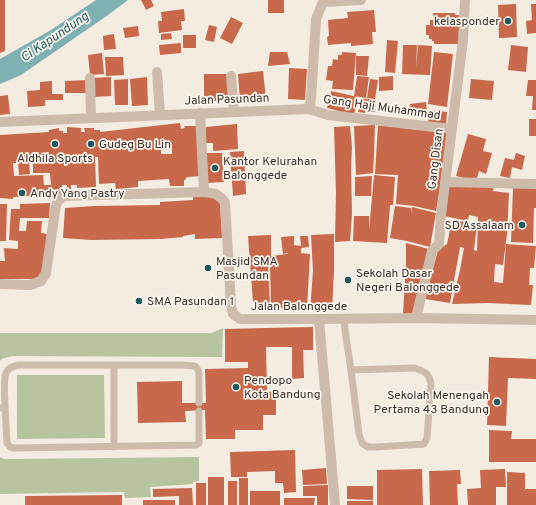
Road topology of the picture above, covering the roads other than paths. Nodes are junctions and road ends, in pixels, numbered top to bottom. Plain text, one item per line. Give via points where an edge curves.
1 (361, 0) edge
2 (465, 0) edge
3 (323, 1) edge
4 (157, 72) dead end
5 (231, 76) dead end
6 (90, 78) dead end
7 (309, 109) junction
8 (234, 112) junction
9 (200, 113) junction
10 (160, 115) junction
11 (91, 118) junction
12 (0, 122) edge
13 (452, 129) junction
14 (445, 182) junction
15 (536, 184) edge
16 (204, 192) junction
17 (0, 284) edge
18 (416, 318) junction
19 (319, 319) junction
20 (344, 319) junction
21 (536, 320) edge
22 (114, 366) junction
23 (351, 370) junction
24 (3, 408) edge
25 (114, 447) junction
26 (335, 505) edge

1 - 3 street
2 - 13 street, Gang Disan via 463,40
3 - 7 street via 316,19
4 - 10 street
5 - 8 street
6 - 11 street
7 - 8 street, Jalan Pasundan
7 - 13 street, Gang Haji Muhammad via 328,114
8 - 9 street, Jalan Pasundan
9 - 10 street, Jalan Pasundan
9 - 16 street
10 - 11 street, Jalan Pasundan
11 - 12 street, Jalan Pasundan
13 - 14 street, Gang Disan
14 - 15 street
14 - 18 street, Gang Disan via 439,244 432,251
16 - 17 street, Jalan Balonggede via 64,196 57,202 46,273 41,281 30,285
16 - 19 street, Jalan Balonggede via 219,195 225,202 233,314 240,319
18 - 20 street, Jalan Balonggede
18 - 21 street, Jalan Balonggede
19 - 20 street, Jalan Balonggede
19 - 26 street
20 - 23 lane
22 - 24 lane via 13,366 6,372
22 - 25 lane
22 - 25 lane via 195,366 199,374 199,443 196,446
23 - 23 lane via 362,443 376,448 424,444 428,438 431,383 429,376 415,368
24 - 25 lane via 7,443 10,447

